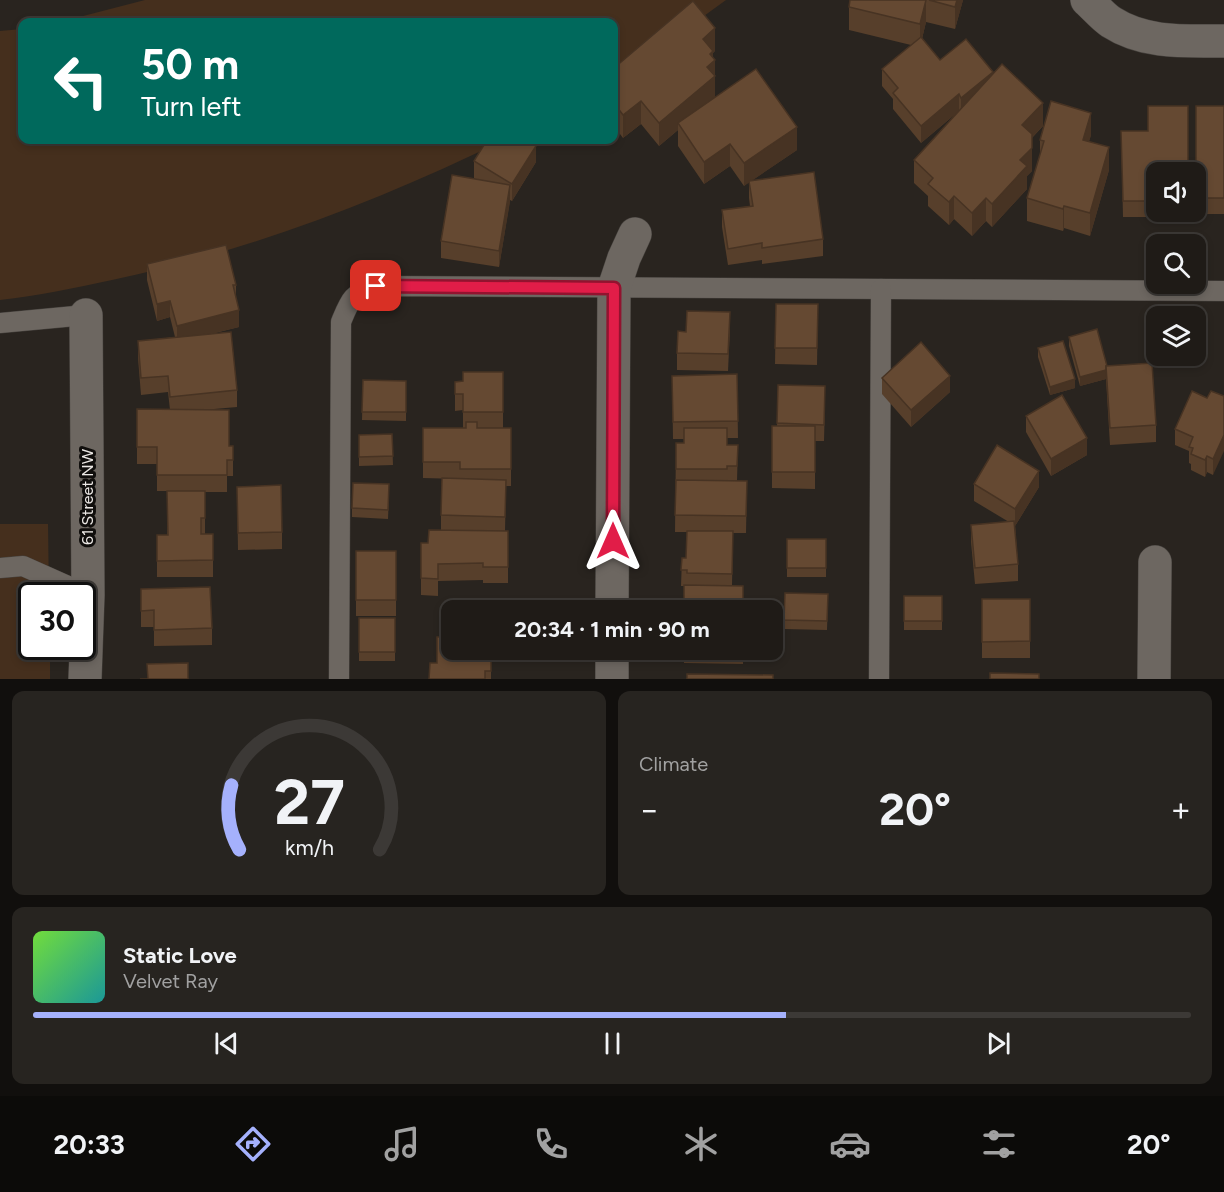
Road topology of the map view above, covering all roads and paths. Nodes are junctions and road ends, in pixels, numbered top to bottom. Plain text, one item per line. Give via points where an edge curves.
1 (1087, 0) edge
2 (1224, 41) edge
3 (635, 234) dead end
4 (614, 288) junction
5 (881, 289) junction
6 (1224, 291) edge
7 (86, 315) joint
8 (0, 323) edge
9 (1155, 562) dead end
10 (0, 568) edge
11 (59, 582) edge
12 (88, 582) edge
13 (612, 600) edge
14 (86, 660) edge
15 (612, 660) edge
16 (85, 679) edge
17 (339, 679) edge
18 (612, 679) edge
19 (879, 679) edge
20 (1154, 679) edge

1 - 2 street via 1110,22 1136,35 1161,41
3 - 4 street
4 - 5 lane
4 - 13 street
4 - 17 lane via 376,286 350,299 341,322
5 - 6 lane
5 - 19 lane
7 - 8 lane
7 - 12 street, 61 Street NW
9 - 20 street
10 - 11 lane via 23,566
14 - 16 street, 61 Street NW
15 - 18 street

